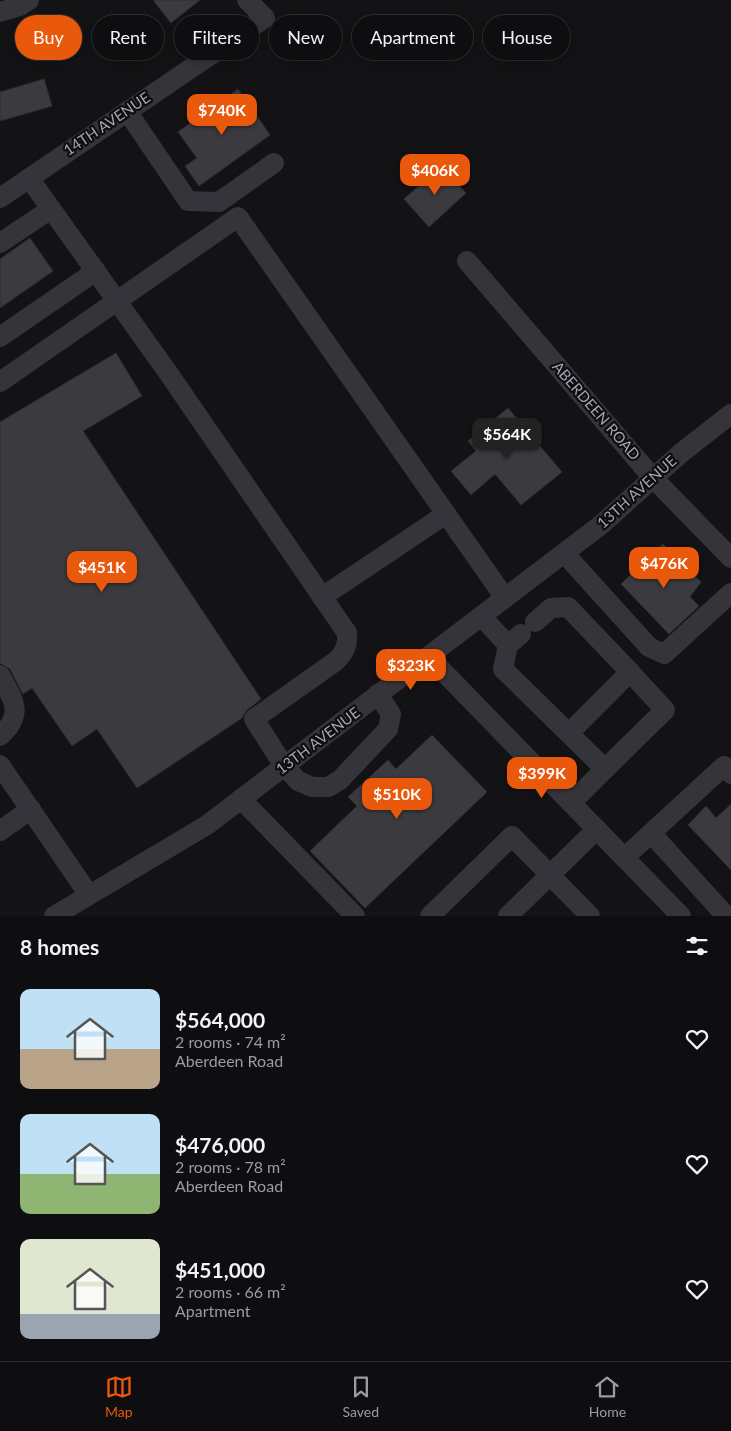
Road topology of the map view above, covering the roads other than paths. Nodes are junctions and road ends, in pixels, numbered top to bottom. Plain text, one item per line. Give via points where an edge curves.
1 (29, 0) edge
2 (247, 0) edge
3 (0, 12) edge
4 (128, 111) junction
5 (274, 163) dead end
6 (29, 178) junction
7 (0, 198) edge
8 (51, 209) junction
9 (0, 242) edge
10 (467, 260) dead end
11 (96, 271) junction
12 (116, 300) junction
13 (0, 337) edge
14 (0, 382) edge
15 (731, 414) edge
16 (653, 478) junction
17 (446, 514) junction
18 (564, 553) junction
19 (731, 558) edge
20 (731, 593) edge
21 (322, 597) junction
22 (505, 598) junction
23 (482, 617) junction
24 (521, 633) junction
25 (429, 657) junction
26 (630, 672) junction
27 (0, 675) edge
28 (378, 694) junction
29 (569, 733) junction
30 (0, 736) edge
31 (0, 764) edge
32 (284, 766) junction
33 (605, 769) junction
34 (731, 774) edge
35 (241, 799) junction
36 (571, 803) junction
37 (31, 809) junction
38 (597, 829) junction
39 (0, 831) edge
40 (651, 833) junction
41 (624, 858) junction
42 (549, 876) junction
43 (89, 895) junction
44 (54, 916) edge
45 (356, 916) edge
46 (430, 916) edge
47 (508, 916) edge
48 (590, 916) edge
49 (681, 916) edge
50 (726, 916) edge

1 - 3 street
2 - 4 street, 14TH AVENUE via 265,18
4 - 5 street via 188,201 219,202
4 - 6 street, 14TH AVENUE
6 - 7 street, 14TH AVENUE
6 - 8 street
8 - 9 street
8 - 11 street
10 - 16 street, ABERDEEN ROAD
11 - 12 street
11 - 13 street
12 - 14 street
12 - 17 street via 238,217
12 - 21 street
15 - 16 street, 13TH AVENUE
16 - 18 street, 13TH AVENUE
16 - 19 street, ABERDEEN ROAD
17 - 21 street
17 - 22 street
18 - 20 street via 649,647 664,654
18 - 22 street, 13TH AVENUE
21 - 32 street via 347,633 344,652 323,671 254,719
22 - 23 street, 13TH AVENUE
23 - 24 street
23 - 25 street, 13TH AVENUE
24 - 26 street via 551,608 568,607
24 - 29 street via 503,669
25 - 28 street, 13TH AVENUE
25 - 36 street
26 - 29 street
26 - 33 street via 664,710
27 - 30 street via 16,703 15,715
28 - 32 street, 13TH AVENUE
28 - 32 street via 391,714 388,729 340,780 328,787 312,787 298,781
29 - 33 street
31 - 37 street
32 - 35 street, 13TH AVENUE
33 - 36 street
34 - 40 street via 724,766
35 - 43 street, 13TH AVENUE via 207,825
35 - 45 street
36 - 38 street
37 - 39 street
37 - 43 street
38 - 41 street
38 - 42 street
40 - 41 street
40 - 50 street
41 - 49 street
42 - 46 street via 512,836
42 - 47 street
42 - 48 street
43 - 44 street, 13TH AVENUE

